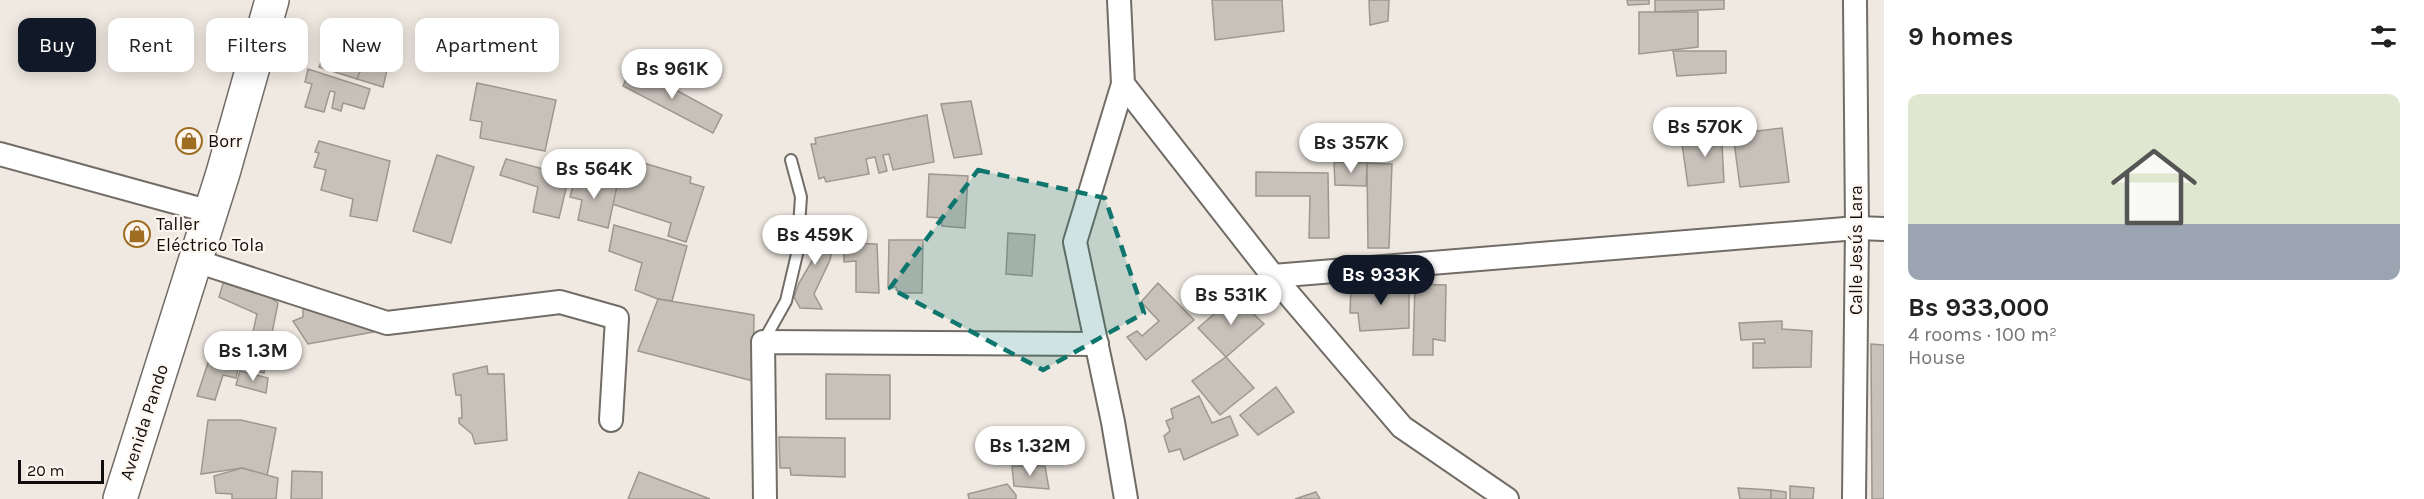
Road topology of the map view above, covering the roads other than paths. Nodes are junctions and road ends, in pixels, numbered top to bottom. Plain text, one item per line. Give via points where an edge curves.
1 (272, 0) edge
2 (1119, 0) edge
3 (1855, 0) edge
4 (1123, 84) junction
5 (0, 154) edge
6 (791, 160) dead end
7 (211, 212) junction
8 (1857, 228) junction
9 (1884, 229) edge
10 (195, 261) junction
11 (1273, 276) junction
12 (763, 342) junction
13 (1097, 344) junction
14 (611, 420) dead end
15 (120, 499) edge
16 (765, 499) edge
17 (1126, 499) edge
18 (1507, 499) edge
19 (1854, 499) edge

1 - 7 main road, Avenida Pando
2 - 4 street
3 - 8 street, Calle Jesús Lara
4 - 11 street
4 - 13 street via 1075,242
5 - 7 street
6 - 12 lane via 801,197 797,254 786,302
7 - 10 main road, Avenida Pando
8 - 9 street
8 - 11 street
8 - 19 street, Calle Jesús Lara
10 - 14 street via 387,323 560,302 617,318
10 - 15 main road, Avenida Pando
11 - 18 street via 1402,427
12 - 13 street
12 - 16 street
13 - 17 street

